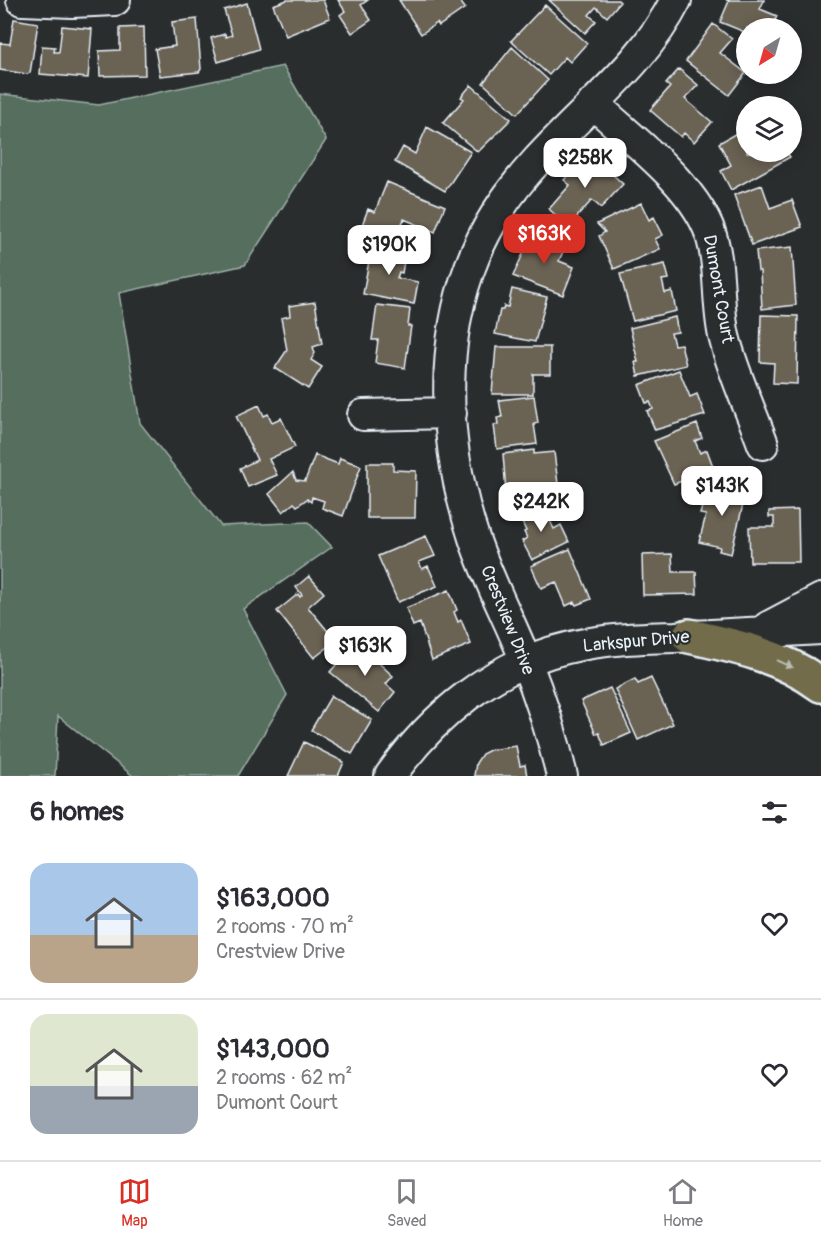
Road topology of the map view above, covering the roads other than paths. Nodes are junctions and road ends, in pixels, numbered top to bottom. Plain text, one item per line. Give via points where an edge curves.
1 (22, 0) edge
2 (115, 0) edge
3 (676, 0) edge
4 (593, 103) junction
5 (451, 413) junction
6 (363, 415) dead end
7 (764, 444) dead end
8 (821, 599) edge
9 (821, 629) edge
10 (757, 633) junction
11 (689, 636) junction
12 (526, 661) junction
13 (821, 685) edge
14 (390, 776) edge
15 (562, 776) edge

1 - 2 street
3 - 4 street, Crestview Drive via 643,49
4 - 5 street, Crestview Drive via 525,176 499,209 479,244 465,276 455,317 450,363
4 - 7 street, Dumont Court via 670,176 692,200 708,227 724,335
5 - 6 street
5 - 12 street, Crestview Drive via 463,502 475,541
8 - 10 street
9 - 10 street, Larkspur Drive
10 - 11 street, Larkspur Drive
11 - 12 street, Larkspur Drive via 603,641
11 -> 13 highway via 752,650 806,674
12 - 14 street, Larkspur Drive via 459,700 407,751
12 - 15 street, Crestview Drive

